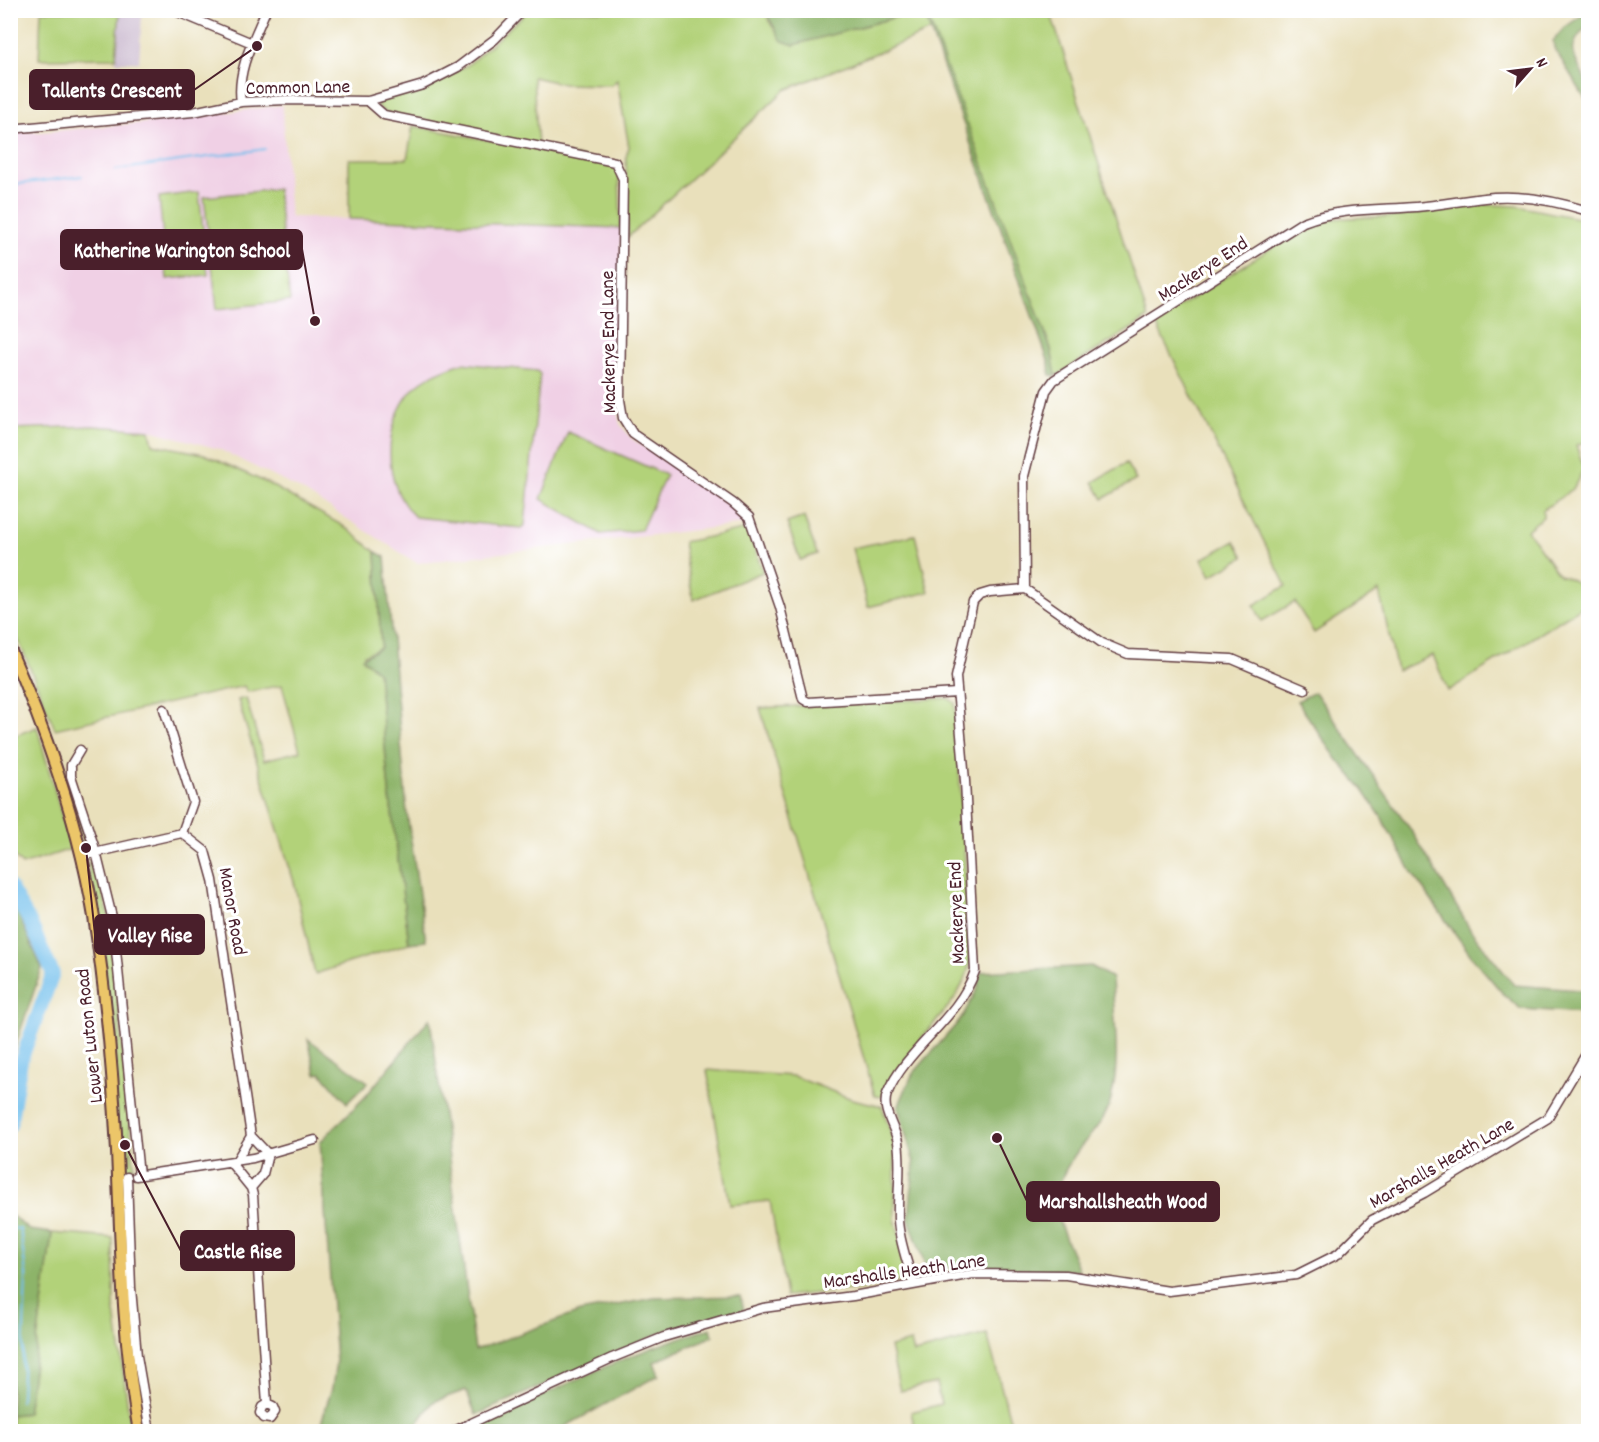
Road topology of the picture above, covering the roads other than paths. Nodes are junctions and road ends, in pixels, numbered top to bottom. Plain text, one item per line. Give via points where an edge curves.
1 (173, 10) edge
2 (266, 10) edge
3 (523, 10) edge
4 (252, 43) junction
5 (368, 101) junction
6 (242, 102) junction
7 (10, 129) edge
8 (1588, 211) edge
9 (1025, 589) junction
10 (10, 649) edge
11 (1305, 690) dead end
12 (957, 693) junction
13 (164, 709) dead end
14 (80, 750) dead end
15 (182, 833) junction
16 (96, 852) junction
17 (81, 856) junction
18 (1588, 1051) edge
19 (251, 1136) junction
20 (315, 1140) dead end
21 (268, 1154) junction
22 (233, 1161) junction
23 (139, 1175) junction
24 (122, 1178) junction
25 (251, 1188) junction
26 (913, 1283) junction
27 (267, 1404) dead end
28 (139, 1431) edge
29 (150, 1431) edge
30 (452, 1431) edge

1 - 4 street
2 - 4 street
3 - 5 street, Common Lane via 495,39 458,67 423,85
4 - 6 street via 240,81
5 - 6 street, Common Lane
5 - 12 street, Mackerye End Lane via 384,115 615,162 623,179 620,400 626,426 749,517 780,607 803,699 808,702
6 - 7 street, Common Lane via 193,112
8 - 9 street, Mackerye End via 1544,201 1494,197 1316,217 1054,380 1046,391 1024,476
9 - 11 street via 1102,643 1128,654 1232,659
9 - 12 street, Mackerye End via 990,592 973,602 958,662
10 - 17 main road, Lower Luton Road via 40,720
12 - 26 street, Mackerye End via 975,971 963,998 900,1073 886,1105 896,1132 900,1159 898,1222
13 - 15 street via 193,802
14 - 16 street, Lower Luton Road via 71,765 71,776
15 - 16 street
15 - 19 street, Manor Road via 205,851 213,879
16 - 17 street
16 - 23 street, Lower Luton Road via 113,921
17 - 24 main road, Lower Luton Road via 94,919
18 - 26 street, Marshalls Heath Lane via 1548,1118 1372,1220 1338,1254 1296,1275 1169,1291 1032,1273 973,1274
19 - 21 street
19 - 22 street
20 - 21 street
21 - 22 street
21 - 25 street via 263,1174
22 - 23 street
22 - 25 street
23 - 24 street
24 - 28 main road, Lower Luton Road via 121,1289
24 - 29 street, Lower Luton Road via 138,1356
25 - 27 street
26 - 30 street, Marshalls Heath Lane via 763,1308 673,1334

